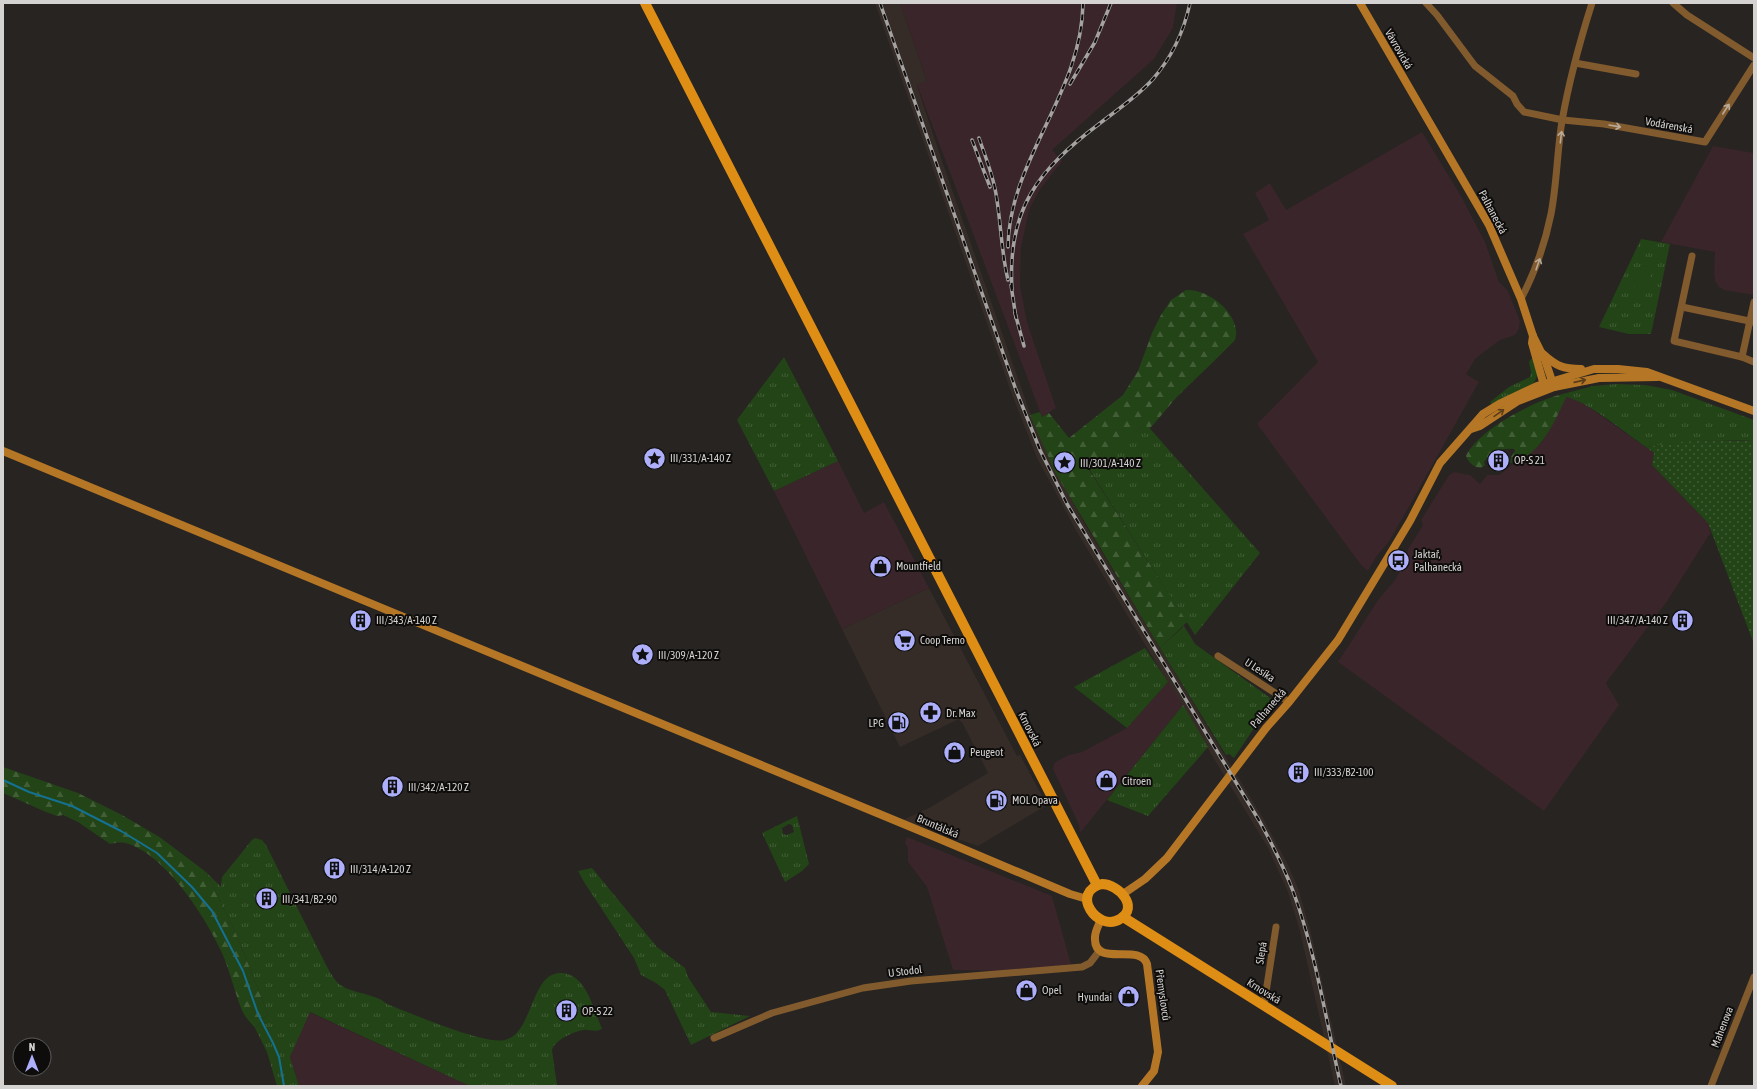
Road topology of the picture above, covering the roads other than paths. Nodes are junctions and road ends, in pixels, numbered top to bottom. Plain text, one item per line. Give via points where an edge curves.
1 (645, 3) edge
2 (1360, 3) edge
3 (1426, 3) edge
4 (1592, 3) edge
5 (1673, 3) edge
6 (1754, 58) edge
7 (1576, 63) junction
8 (1754, 65) edge
9 (1636, 74) dead end
10 (1419, 105) joint
11 (1562, 120) junction
12 (1692, 256) dead end
13 (1521, 300) junction
14 (1754, 302) edge
15 (1682, 307) junction
16 (1752, 322) edge
17 (1533, 336) junction
18 (1540, 351) junction
19 (1742, 357) junction
20 (1754, 362) edge
21 (1594, 369) junction
22 (1659, 377) junction
23 (1553, 384) junction
24 (1544, 387) junction
25 (1754, 411) edge
26 (3, 451) edge
27 (1218, 656) dead end
28 (1290, 702) junction
29 (1097, 885) junction
30 (1124, 894) junction
31 (1087, 899) junction
32 (1123, 917) junction
33 (1101, 919) junction
34 (1276, 927) dead end
35 (1100, 950) junction
36 (1754, 976) edge
37 (1264, 1005) junction
38 (714, 1038) dead end
39 (1142, 1086) edge
40 (1392, 1086) edge
41 (1711, 1086) edge

1 - 29 main road, Krnovská
2 - 10 street, Vávrovická
3 - 11 street, Vodárenská via 1475,66 1513,96 1524,112
4 - 7 street
5 - 6 street via 1687,15
7 - 9 street
7 - 11 street
11 -> 8 street, Vodárenská via 1604,124 1705,142
10 - 13 street, Palhanecká via 1489,225
13 -> 11 street via 1534,275 1551,213
12 - 15 street
13 - 17 street, Palhanecká
14 - 16 street
15 - 16 street
15 - 19 street via 1674,341
16 - 19 street
17 - 18 street, Palhanecká
17 - 24 street, Palhanecká via 1532,343
18 - 21 street via 1566,369
18 - 23 street, Palhanecká
19 - 20 street
21 - 22 street via 1647,372
21 - 23 street
23 -> 22 street via 1599,378
22 - 25 street
23 - 24 street, Palhanecká
24 - 28 street, Palhanecká via 1501,403 1483,414 1440,464 1410,521 1338,640
26 - 31 street, Bruntálská via 1064,892
27 - 28 street, U Lesíka
28 - 30 street, Palhanecká via 1248,750 1171,853
29 - 30 main road via 1107,884
29 - 31 main road via 1090,891
30 - 32 main road via 1128,907
31 - 33 main road via 1090,910
32 - 33 main road via 1112,922
32 - 37 main road, Krnovská
33 - 35 street via 1095,937
34 - 37 street, Slepá
35 - 38 street, U Stodol via 1090,963 1082,967 911,981 862,988 772,1013
35 - 39 street, Přemyslovců via 1108,954 1140,956 1147,962 1158,1052 1154,1071
36 - 41 street, Mahenova
37 - 40 main road, Krnovská

